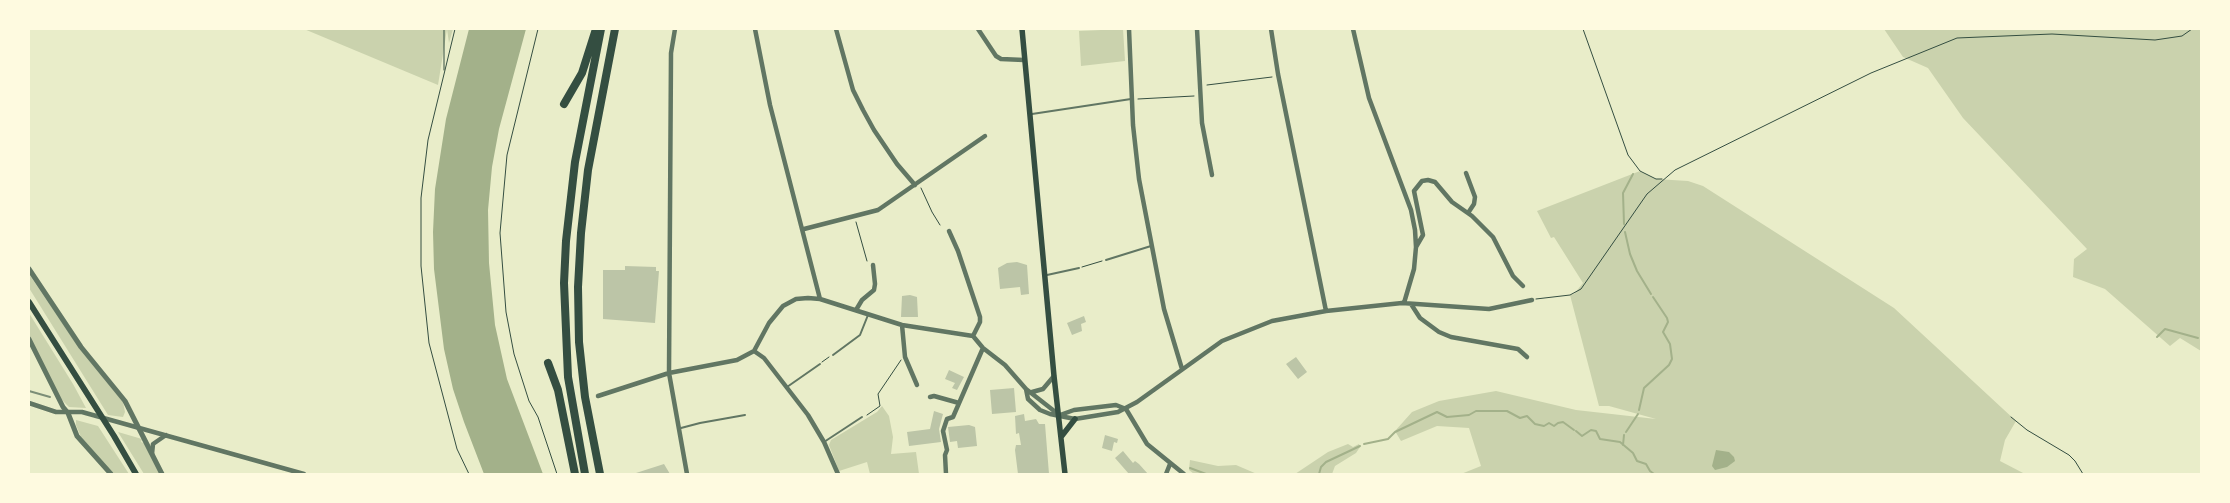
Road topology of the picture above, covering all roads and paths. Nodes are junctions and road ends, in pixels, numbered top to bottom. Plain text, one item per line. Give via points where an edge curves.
1 (444, 29) edge
2 (455, 29) edge
3 (538, 29) edge
4 (596, 29) edge
5 (601, 29) edge
6 (615, 29) edge
7 (675, 29) edge
8 (755, 29) edge
9 (836, 29) edge
10 (978, 29) edge
11 (1022, 29) edge
12 (1129, 29) edge
13 (1196, 29) edge
14 (1271, 29) edge
15 (1353, 29) edge
16 (1583, 29) edge
17 (2192, 29) edge
18 (1024, 60) junction
19 (444, 70) junction
20 (1279, 76) junction
21 (1198, 86) junction
22 (1199, 95) junction
23 (1132, 99) junction
24 (564, 104) dead end
25 (1030, 115) junction
26 (985, 136) dead end
27 (1466, 173) dead end
28 (1212, 175) dead end
29 (1662, 179) junction
30 (915, 185) junction
31 (1468, 213) junction
32 (855, 217) junction
33 (940, 225) dead end
34 (804, 228) junction
35 (949, 231) dead end
36 (1150, 246) junction
37 (1416, 247) junction
38 (1106, 260) joint
39 (872, 265) joint
40 (1079, 268) joint
41 (29, 269) edge
42 (1045, 275) junction
43 (1523, 286) dead end
44 (820, 299) junction
45 (1532, 300) joint
46 (29, 302) edge
47 (1404, 303) junction
48 (1411, 304) junction
49 (856, 310) junction
50 (1326, 311) junction
51 (869, 314) junction
52 (902, 325) junction
53 (973, 336) junction
54 (29, 340) edge
55 (983, 348) junction
56 (754, 351) junction
57 (832, 355) joint
58 (1527, 357) dead end
59 (905, 358) junction
60 (826, 359) dead end
61 (548, 363) dead end
62 (820, 364) dead end
63 (1182, 369) junction
64 (669, 373) junction
65 (1054, 376) junction
66 (917, 385) dead end
67 (787, 387) junction
68 (1026, 389) junction
69 (1032, 392) junction
70 (598, 396) dead end
71 (930, 397) dead end
72 (29, 403) edge
73 (959, 403) junction
74 (1126, 409) junction
75 (68, 413) junction
76 (745, 415) dead end
77 (1059, 415) junction
78 (862, 417) joint
79 (2011, 417) dead end
80 (1075, 419) junction
81 (140, 428) junction
82 (678, 429) junction
83 (166, 434) junction
84 (1061, 437) junction
85 (824, 442) junction
86 (152, 454) junction
87 (1170, 464) junction
88 (111, 474) edge
89 (136, 474) edge
90 (162, 474) edge
91 (304, 474) edge
92 (469, 474) edge
93 (557, 474) edge
94 (575, 474) edge
95 (585, 474) edge
96 (600, 474) edge
97 (688, 474) edge
98 (838, 474) edge
99 (946, 474) edge
100 (1065, 474) edge
101 (1166, 474) edge
102 (1184, 474) edge
103 (2083, 474) edge

1 - 19 path
2 - 19 path
3 - 93 path via 507,155 500,233 506,312 514,354
4 - 24 highway via 582,73
5 - 95 highway via 575,162 564,283 568,377
6 - 96 highway via 588,170 578,287 585,397
7 - 64 street via 671,53
8 - 34 street via 770,105
9 - 30 street via 844,62 860,103 874,130
10 - 18 street via 1001,60
11 - 18 main road
12 - 23 street
13 - 21 street
14 - 20 street
15 - 37 street via 1369,98 1411,210
16 - 29 path via 1628,155 1640,171
17 - 29 path via 2182,36 2154,40 2052,34 1958,38 1855,80 1699,157
18 - 25 main road
19 - 92 path via 424,169 421,266 429,343 457,449
20 - 21 path
20 - 50 street
21 - 22 street
22 - 23 path
22 - 28 street
23 - 25 lane
23 - 36 street via 1139,179
25 - 42 main road
26 - 30 street
27 - 31 street via 1475,198
29 - 45 path via 1647,194 1581,289 1574,294
30 - 32 street via 878,210
30 - 33 path via 920,186
31 - 37 street via 1452,202 1435,182 1422,181 1414,191 1423,235
31 - 43 street via 1493,237 1513,276
32 - 34 street
32 - 39 path via 866,260
34 - 44 street
35 - 53 street via 980,317
36 - 38 lane
36 - 63 street
37 - 47 street via 1414,269
38 - 40 path
39 - 49 street via 874,290
40 - 42 lane
41 - 81 street via 72,335 125,401
42 - 65 main road
44 - 49 street
44 - 56 street via 796,299 783,306 769,323
45 - 48 street via 1489,310
46 - 89 main road
47 - 48 street
47 - 50 street
48 - 58 street via 1420,318 1439,332 1451,337 1518,348
49 - 51 street
50 - 63 street via 1249,329 1222,341
51 - 52 street
51 - 57 lane via 860,335
52 - 53 street
52 - 59 street
53 - 55 street
54 - 75 street
55 - 68 street via 1005,364
55 - 73 street
56 - 64 street via 727,362
56 - 67 street via 764,358
57 - 60 path
59 - 66 street
59 - 78 path via 878,394 880,406
61 - 94 highway via 558,390
62 - 67 lane
63 - 74 street
64 - 70 street
64 - 82 street
65 - 69 street via 1043,389
65 - 77 main road
67 - 85 street
68 - 69 street
68 - 77 street via 1034,406
69 - 77 street
71 - 73 street
72 - 75 street
73 - 99 street via 953,417 946,419 943,431 947,450 944,456
74 - 77 street via 1116,406 1074,410
74 - 80 street
74 - 87 street via 1147,444
75 - 81 street via 82,412
75 - 88 street via 77,436
76 - 82 lane
77 - 80 street
77 - 84 main road
78 - 85 lane
79 - 103 path via 2069,455
80 - 84 main road
81 - 83 street
81 - 86 street
82 - 97 street
83 - 86 street via 153,444
83 - 91 street
84 - 100 main road
85 - 98 street
86 - 90 street
87 - 101 street
87 - 102 street

